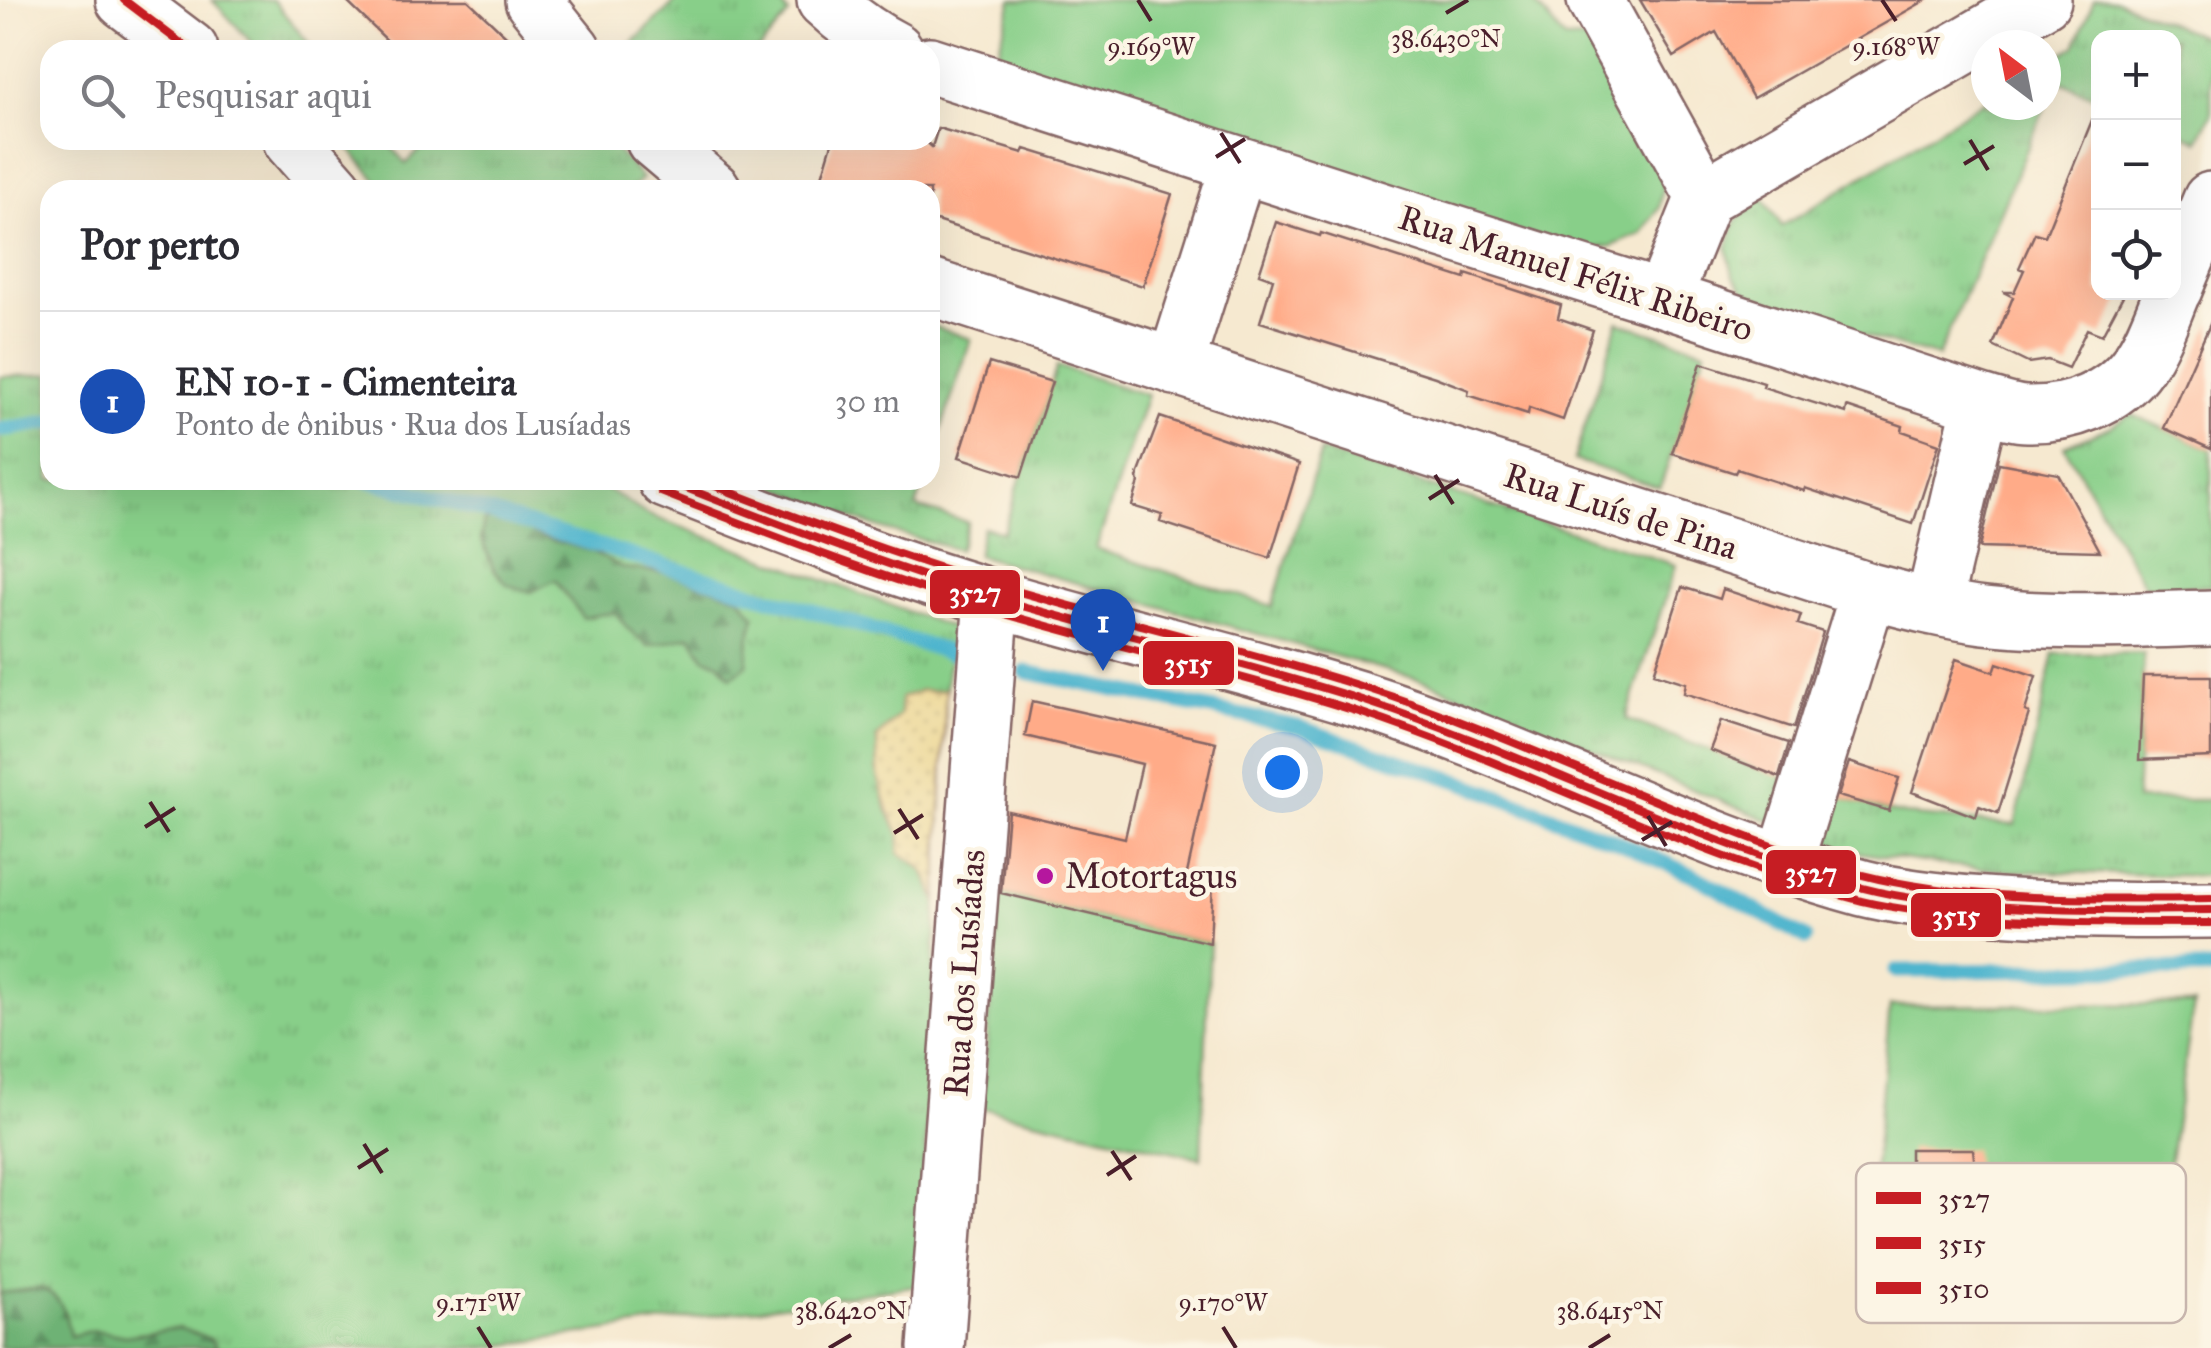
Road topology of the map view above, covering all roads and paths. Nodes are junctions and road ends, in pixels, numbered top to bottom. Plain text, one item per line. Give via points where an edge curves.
1 (124, 0) edge
2 (168, 0) edge
3 (533, 0) edge
4 (825, 0) edge
5 (1596, 0) edge
6 (2043, 0) edge
7 (177, 40) edge
8 (203, 40) edge
9 (566, 40) edge
10 (878, 40) edge
11 (940, 68) edge
12 (300, 150) edge
13 (666, 150) edge
14 (1239, 165) junction
15 (326, 180) edge
16 (701, 180) edge
17 (1704, 196) junction
18 (2211, 200) edge
19 (2181, 271) edge
20 (940, 291) edge
21 (1664, 299) junction
22 (2169, 300) edge
23 (1175, 367) junction
24 (1981, 404) junction
25 (692, 490) edge
26 (1869, 591) junction
27 (992, 598) junction
28 (1933, 607) junction
29 (2211, 618) edge
30 (1793, 836) dead end
31 (2211, 910) edge
32 (936, 1348) edge

1 - 7 street
2 - 8 street
3 - 9 street
4 - 10 street
5 - 17 street
6 - 17 street
11 - 14 street, Rua Manuel Félix Ribeiro
12 - 15 street
13 - 16 street
14 - 21 street, Rua Manuel Félix Ribeiro
14 - 23 street
17 - 21 street
18 - 19 street, Rua Manuel Félix Ribeiro
20 - 23 street, Rua Luís de Pina
21 - 24 street, Rua Manuel Félix Ribeiro
22 - 24 street, Rua Manuel Félix Ribeiro via 2138,366 2114,389 2055,413
23 - 26 street, Rua Luís de Pina
24 - 28 street
25 - 27 street
26 - 28 street, Rua Luís de Pina
26 - 30 street
27 - 31 street via 1361,700 1715,838 1867,889 2011,907
27 - 32 street, Rua dos Lusíadas
28 - 29 street, Rua Luís de Pina via 2045,620

